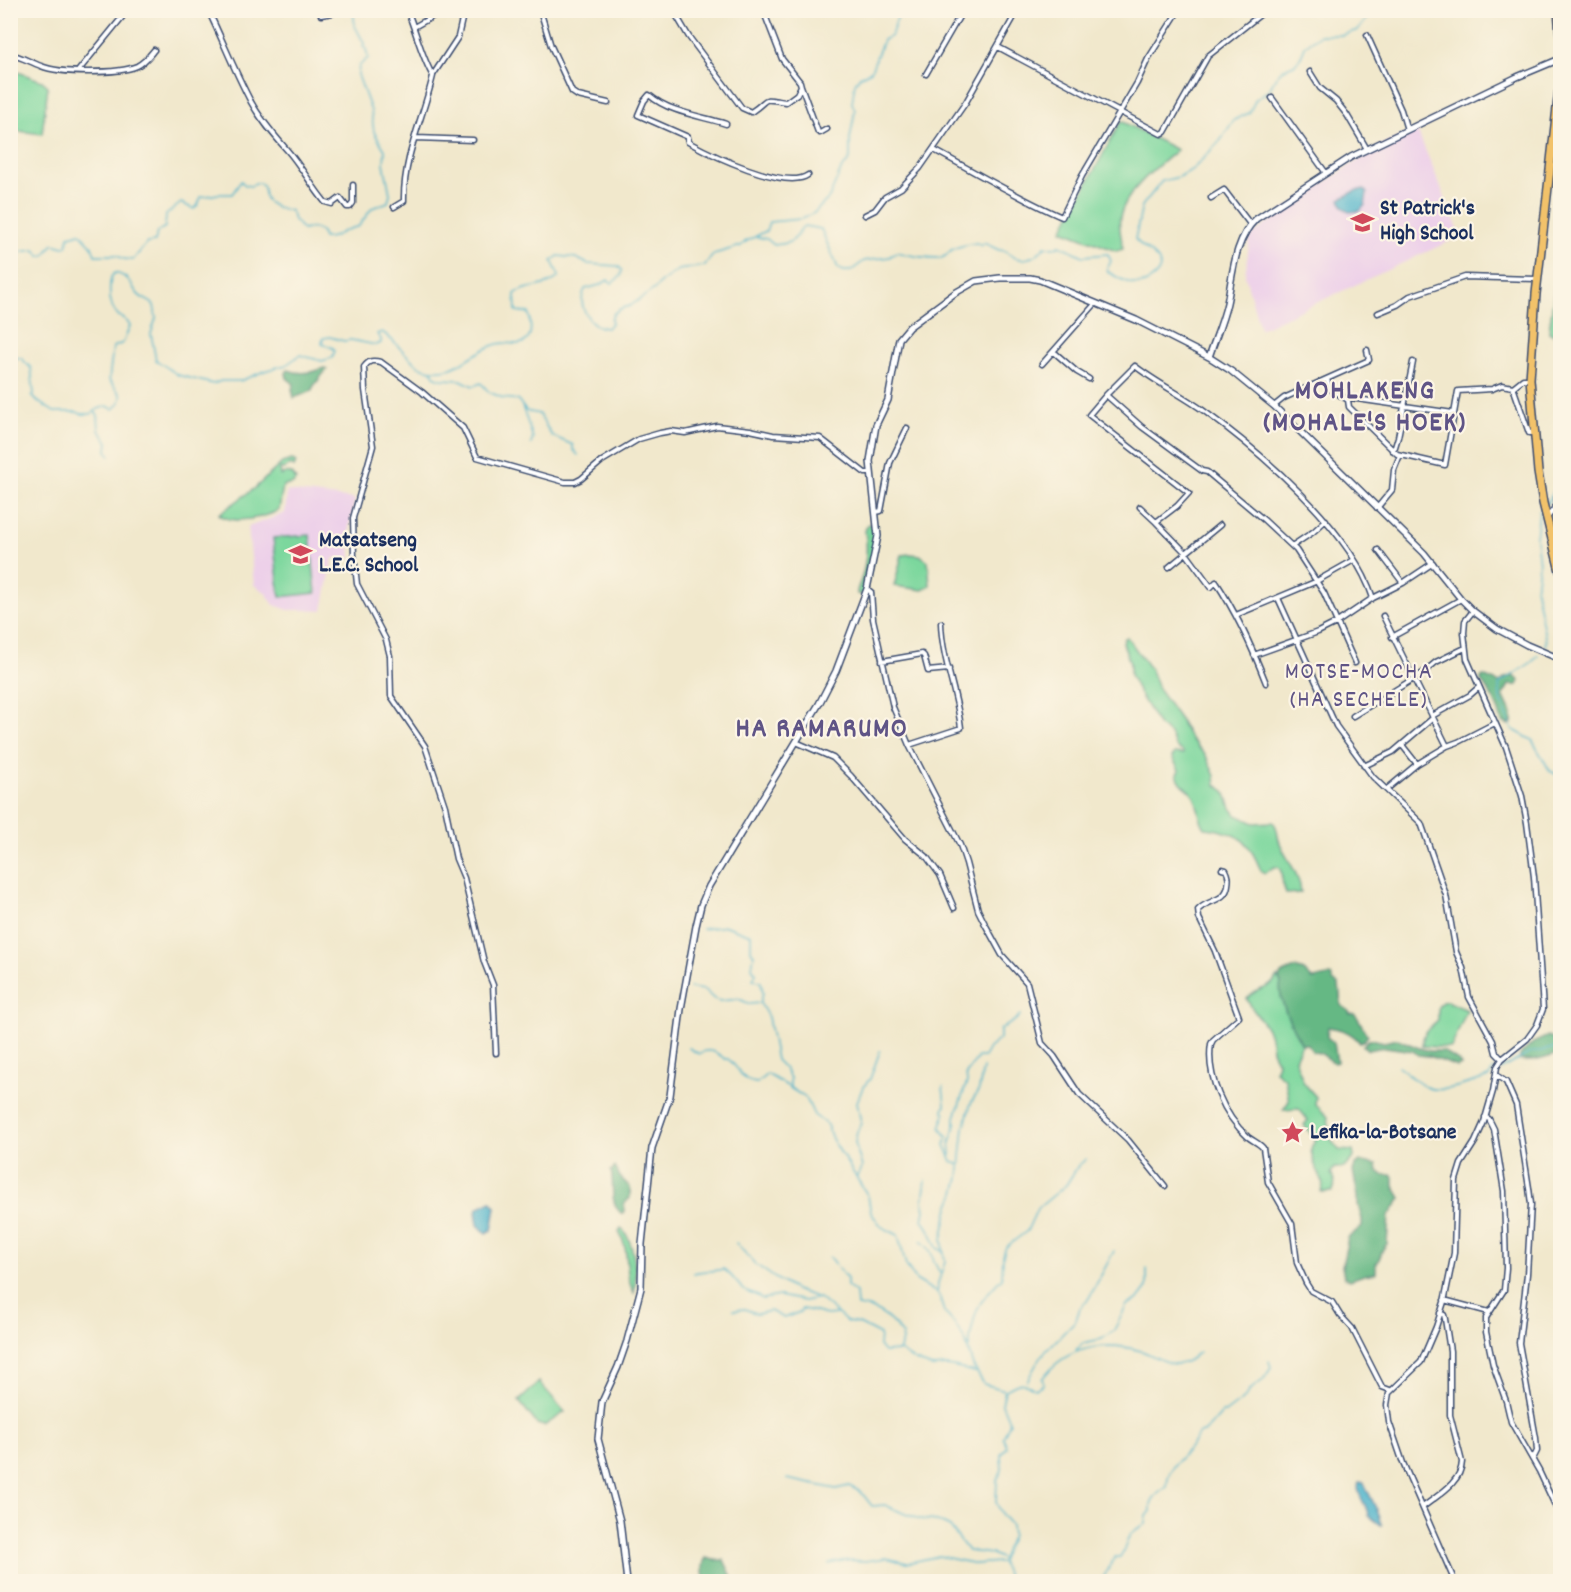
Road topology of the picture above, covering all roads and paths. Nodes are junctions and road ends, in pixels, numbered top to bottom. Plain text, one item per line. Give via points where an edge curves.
1 (128, 10) edge
2 (208, 10) edge
3 (407, 10) edge
4 (444, 10) edge
5 (464, 10) edge
6 (540, 10) edge
7 (673, 10) edge
8 (763, 10) edge
9 (963, 10) edge
10 (1018, 10) edge
11 (1179, 10) edge
12 (1266, 10) edge
13 (1558, 10) edge
14 (347, 11) edge
15 (321, 15) dead end
16 (414, 27) junction
17 (1368, 35) dead end
18 (1560, 35) edge
19 (998, 47) junction
20 (154, 50) dead end
21 (10, 54) edge
22 (1560, 59) edge
23 (79, 71) junction
24 (1310, 72) dead end
25 (926, 74) dead end
26 (433, 76) junction
27 (1560, 81) edge
28 (801, 86) junction
29 (1272, 98) dead end
30 (1560, 98) edge
31 (608, 103) dead end
32 (1119, 112) junction
33 (726, 124) dead end
34 (827, 129) dead end
35 (1407, 130) junction
36 (416, 138) junction
37 (473, 140) dead end
38 (1367, 149) junction
39 (934, 150) junction
40 (1326, 174) junction
41 (808, 176) dead end
42 (353, 185) dead end
43 (1211, 198) dead end
44 (394, 207) dead end
45 (865, 216) dead end
46 (1250, 224) junction
47 (1538, 279) junction
48 (1095, 304) junction
49 (1378, 313) dead end
50 (1367, 350) dead end
51 (1054, 352) junction
52 (1209, 357) junction
53 (1413, 362) dead end
54 (1042, 364) dead end
55 (1089, 379) dead end
56 (1327, 379) junction
57 (1530, 379) junction
58 (1513, 387) junction
59 (1106, 395) junction
60 (1348, 400) junction
61 (1405, 405) junction
62 (1274, 406) junction
63 (1453, 413) junction
64 (907, 428) dead end
65 (1533, 433) junction
66 (1392, 450) junction
67 (1400, 455) junction
68 (871, 473) junction
69 (1560, 492) edge
70 (1559, 505) edge
71 (1140, 507) dead end
72 (1377, 507) junction
73 (876, 512) junction
74 (1546, 519) junction
75 (1326, 520) junction
76 (1156, 522) junction
77 (1220, 525) dead end
78 (1292, 546) junction
79 (1378, 550) dead end
80 (1186, 553) junction
81 (1354, 560) junction
82 (1432, 563) junction
83 (1169, 567) dead end
84 (1560, 571) edge
85 (1315, 582) junction
86 (1403, 583) junction
87 (867, 589) junction
88 (1278, 598) junction
89 (1373, 598) junction
90 (1461, 599) junction
91 (1473, 611) junction
92 (1236, 615) junction
93 (1383, 616) dead end
94 (941, 623) dead end
95 (1336, 623) junction
96 (1392, 638) junction
97 (1297, 639) junction
98 (1466, 648) junction
99 (1254, 655) junction
100 (1560, 659) edge
101 (882, 661) junction
102 (1355, 663) dead end
103 (949, 669) junction
104 (1413, 679) junction
105 (1266, 683) dead end
106 (1478, 688) junction
107 (1353, 716) dead end
108 (1432, 717) junction
109 (1495, 723) junction
110 (796, 742) junction
111 (909, 745) junction
112 (1402, 745) junction
113 (1447, 746) junction
114 (1417, 764) junction
115 (1364, 766) junction
116 (1387, 789) junction
117 (1222, 869) dead end
118 (954, 908) dead end
119 (496, 1053) dead end
120 (1502, 1059) junction
121 (1496, 1075) junction
122 (1485, 1117) junction
123 (1165, 1186) dead end
124 (1444, 1300) junction
125 (1489, 1312) junction
126 (1440, 1313) junction
127 (1390, 1390) junction
128 (1533, 1459) junction
129 (1423, 1507) junction
130 (1560, 1516) edge
131 (627, 1581) edge
132 (1455, 1581) edge

1 - 23 street
2 - 42 street via 227,56 263,123 324,202 332,204 340,198 350,207
3 - 16 street
4 - 16 street
5 - 26 street via 458,37
6 - 31 street via 572,92
7 - 28 street via 689,38 747,111 755,110 763,100 786,102
8 - 28 street via 782,59
9 - 25 street
10 - 19 street
11 - 32 street
12 - 32 street via 1208,56 1165,132 1161,134
13 - 18 main road
14 - 15 street
16 - 26 street
17 - 35 street
19 - 32 street
19 - 39 street
20 - 23 street via 143,63 131,68
21 - 23 street via 41,66
22 - 35 street
24 - 38 street via 1347,115
26 - 36 street
27 - 30 main road
28 - 34 street via 818,132
29 - 40 street
30 - 47 main road
32 - 39 street via 1062,218
33 - 41 street via 697,117 649,95 638,115 688,138 688,142 716,157 789,180
35 - 38 street
36 - 37 street
36 - 44 street via 407,162 404,201
38 - 40 street
39 - 45 street via 901,188
40 - 46 street
43 - 46 street via 1224,190
46 - 52 street via 1237,251
47 - 49 street via 1465,277 1410,296
47 - 57 main road
48 - 51 street
48 - 52 street
48 - 68 street via 1040,280 986,279 966,286 917,321 899,339 888,400 876,425
50 - 56 street via 1369,360
51 - 54 street
51 - 55 street
52 - 62 street
53 - 61 street
56 - 60 street via 1330,389
56 - 62 street
57 - 58 street
57 - 65 main road
58 - 63 street via 1458,391
58 - 65 street via 1529,433
59 - 75 street via 1135,366 1234,434
59 - 76 street via 1089,415 1189,493
59 - 78 street via 1142,427 1207,472
60 - 61 street
60 - 66 street via 1349,407
61 - 63 street
61 - 66 street
62 - 72 street
63 - 67 street via 1444,465
64 - 73 street via 891,463 882,511
65 - 74 main road
66 - 67 street
67 - 72 street via 1392,490
68 - 73 street
68 - 119 street via 865,473 820,438 717,426 639,439 581,479 565,483 477,457 463,428 422,392 381,362 367,362 365,390 373,446 353,518 357,584 386,640 391,696 425,747 445,806 456,859 493,985
69 - 70 street
70 - 74 street
71 - 76 street
72 - 82 street
73 - 87 street via 878,536
74 - 84 main road
75 - 78 street
75 - 81 street
76 - 80 street
77 - 80 street
78 - 85 street
79 - 86 street
80 - 83 street
80 - 92 street via 1210,587 1216,582
81 - 85 street
81 - 89 street
82 - 86 street
82 - 90 street
85 - 88 street
85 - 95 street
86 - 89 street
87 - 101 street via 871,592
87 - 110 street via 836,671
88 - 92 street
88 - 97 street
89 - 95 street
90 - 91 street
90 - 96 street
91 - 98 street via 1465,621
91 - 100 street via 1497,629
92 - 99 street
93 - 96 street
94 - 103 street
95 - 97 street
95 - 102 street
96 - 104 street
97 - 99 street
97 - 115 street via 1336,726
98 - 104 street via 1436,662
98 - 106 street
99 - 105 street
101 - 103 street via 922,654 928,671
101 - 111 street via 893,707
103 - 111 street via 962,728
104 - 107 street
104 - 108 street
106 - 108 street
106 - 109 street
108 - 112 street
108 - 113 street
109 - 113 street
109 - 120 street via 1512,764 1527,823 1543,994 1537,1026
110 - 118 street via 833,758 851,776 905,839 926,856
110 - 131 street via 709,886 696,926 670,1096 652,1148 640,1288 627,1341 604,1396 600,1418 598,1439 620,1521
111 - 123 street via 960,845 978,910 1002,955 1027,983 1042,1043 1079,1094 1128,1140
112 - 114 street
112 - 115 street
113 - 114 street
114 - 116 street
115 - 116 street
116 - 120 street via 1424,829 1446,895 1469,997
117 - 127 street via 1229,877 1224,897 1198,910 1239,1017 1213,1040 1211,1069 1234,1121 1263,1148 1268,1182 1292,1224 1297,1263 1311,1291 1332,1302 1352,1328 1382,1387
120 - 121 street
121 - 122 street
121 - 128 street via 1506,1082 1516,1105 1530,1196 1519,1343 1536,1438
122 - 124 street via 1456,1180 1454,1253
122 - 125 street via 1494,1129 1506,1221 1504,1290
124 - 125 street
124 - 126 street
125 - 128 street via 1486,1332 1493,1365 1511,1422
126 - 127 street via 1420,1362
126 - 129 street via 1445,1318 1450,1351 1450,1415 1462,1468 1454,1482
127 - 129 street via 1389,1422
128 - 130 street
129 - 132 street

